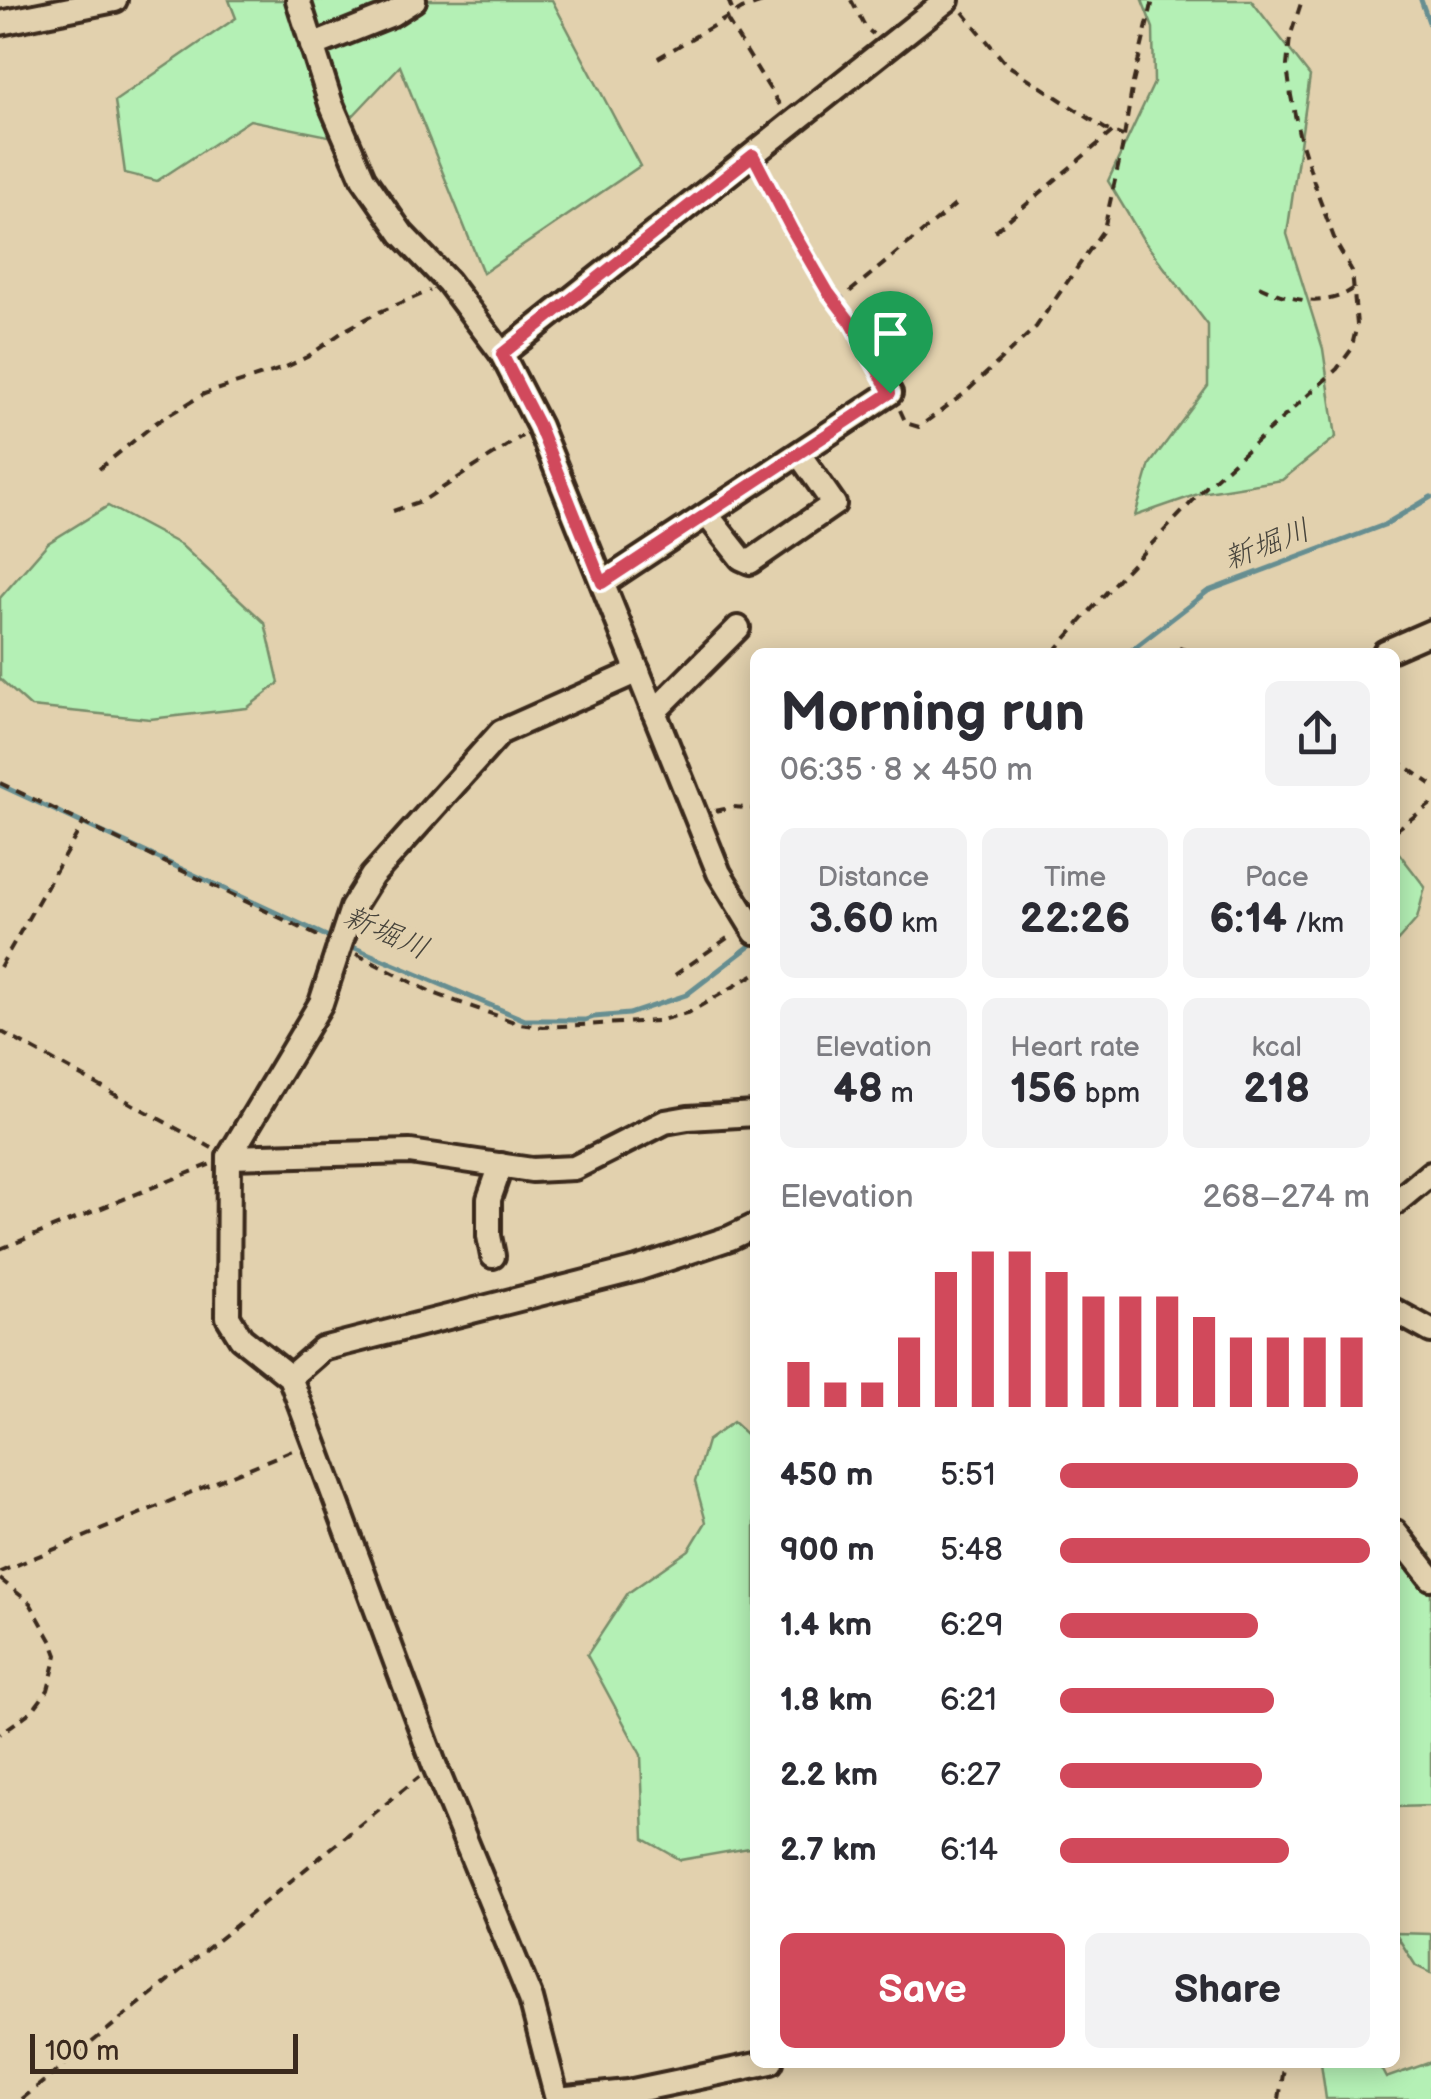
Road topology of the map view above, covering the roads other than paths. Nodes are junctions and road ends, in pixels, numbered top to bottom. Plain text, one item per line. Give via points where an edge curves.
1 (115, 0) edge
2 (298, 0) edge
3 (414, 0) edge
4 (955, 6) edge
5 (0, 24) edge
6 (312, 46) junction
7 (502, 354) junction
8 (890, 393) road end
9 (799, 454) junction
10 (707, 514) junction
11 (602, 583) junction
12 (738, 628) dead end
13 (1431, 632) edge
14 (1394, 648) edge
15 (638, 671) junction
16 (654, 712) junction
17 (750, 924) edge
18 (750, 1114) edge
19 (229, 1157) junction
20 (501, 1165) junction
21 (1431, 1172) edge
22 (1400, 1199) edge
23 (750, 1228) edge
24 (493, 1256) dead end
25 (1400, 1314) edge
26 (1431, 1330) edge
27 (290, 1377) junction
28 (1400, 1538) edge
29 (1431, 1578) edge
30 (750, 2066) edge
31 (557, 2099) edge

1 - 5 street
2 - 6 street
3 - 6 street
4 - 7 street via 887,48
6 - 7 street via 363,178
7 - 11 street via 539,426
8 - 9 street
9 - 10 street
9 - 10 street via 834,504 750,562
10 - 11 street
11 - 15 street
12 - 16 street
13 - 14 street
15 - 16 street
15 - 19 street via 502,732 372,876 352,908 321,1003
16 - 17 street via 719,873
18 - 20 street via 665,1122 574,1168
19 - 20 street via 410,1152
19 - 27 street via 228,1317 241,1338
20 - 24 street via 489,1199
21 - 22 street
23 - 27 street via 637,1269 322,1349
25 - 26 street
27 - 31 street via 434,1764 531,1999
28 - 29 street
30 - 31 street

